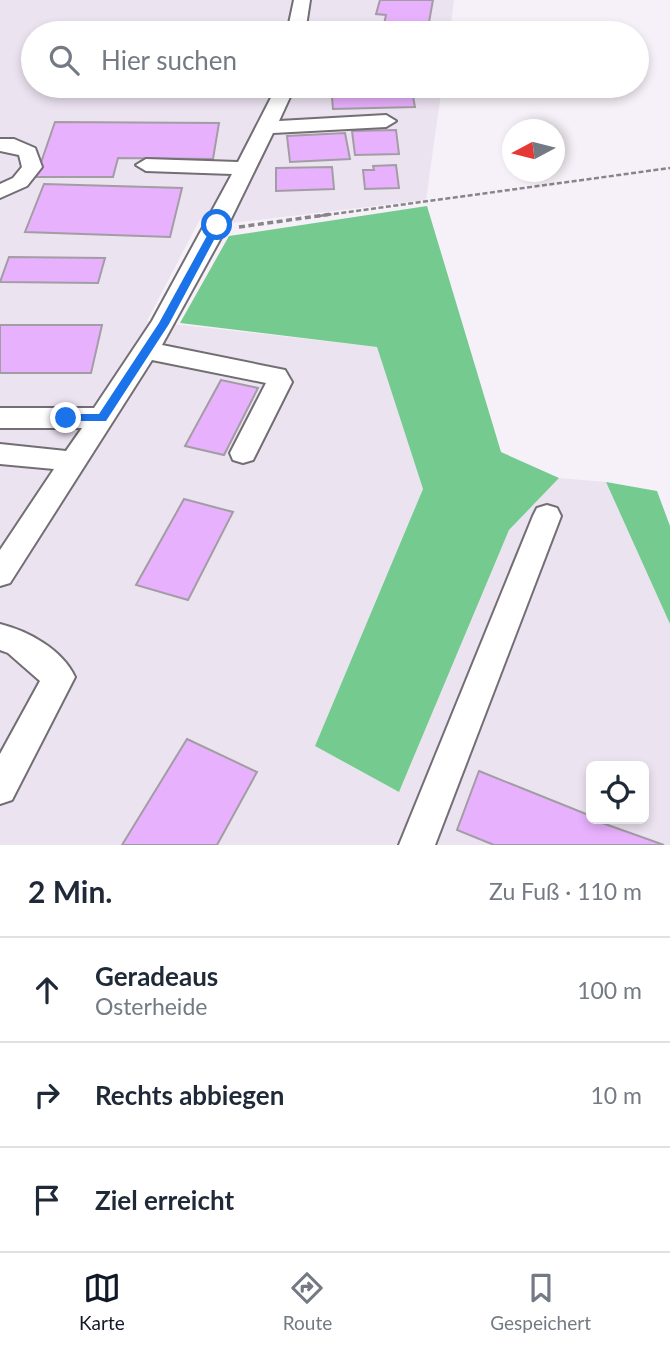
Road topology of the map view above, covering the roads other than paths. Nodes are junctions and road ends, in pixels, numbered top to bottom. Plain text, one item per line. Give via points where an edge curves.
1 (302, 0) edge
2 (298, 21) edge
3 (280, 98) edge
4 (386, 121) dead end
5 (267, 127) junction
6 (0, 145) edge
7 (146, 165) dead end
8 (246, 168) junction
9 (0, 192) edge
10 (146, 349) junction
11 (0, 418) edge
12 (102, 418) junction
13 (243, 453) dead end
14 (0, 454) edge
15 (74, 462) junction
16 (547, 516) dead end
17 (0, 574) edge
18 (0, 636) edge
19 (0, 788) edge
20 (417, 845) edge

1 - 2 street
3 - 5 street
4 - 5 lane
5 - 8 street
6 - 9 street via 28,152 32,166 20,182
7 - 8 street
8 - 10 street
10 - 12 street
10 - 13 street via 276,376 279,382
11 - 12 street
12 - 15 street
14 - 15 street
15 - 17 street
16 - 20 lane
18 - 19 lane via 18,642 58,677

